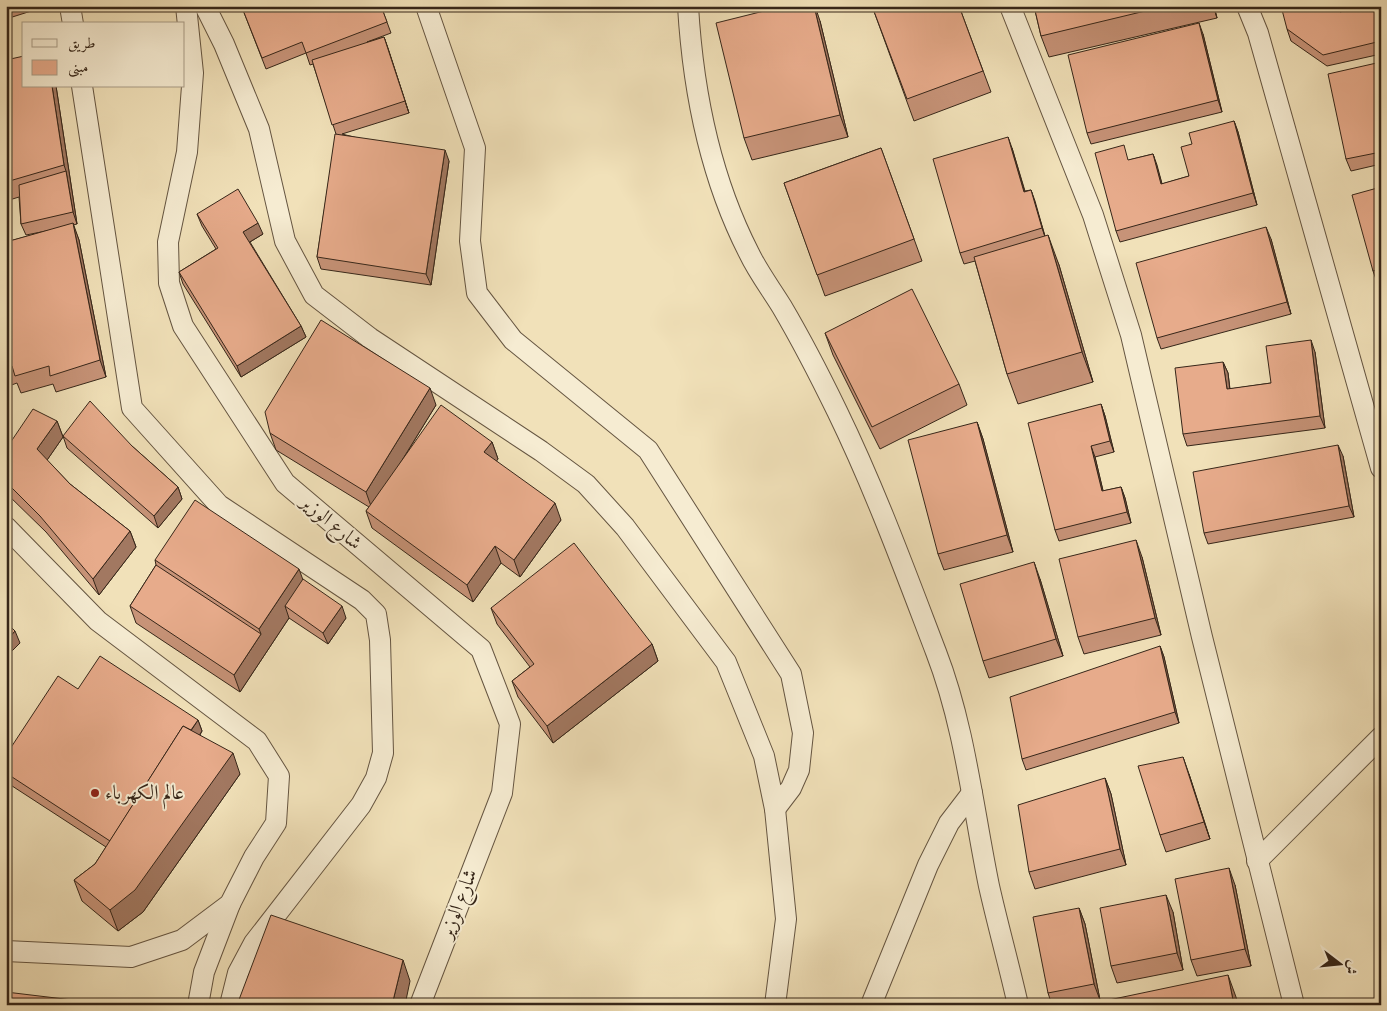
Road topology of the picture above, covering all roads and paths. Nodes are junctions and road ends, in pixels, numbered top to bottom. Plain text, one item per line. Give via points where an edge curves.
1 (70, 6) edge
2 (186, 6) edge
3 (205, 6) edge
4 (426, 6) edge
5 (688, 6) edge
6 (1010, 6) edge
7 (1247, 6) edge
8 (73, 22) edge
9 (82, 88) edge
10 (1381, 468) edge
11 (6, 526) edge
12 (1381, 737) edge
13 (972, 793) junction
14 (775, 809) junction
15 (1257, 861) junction
16 (230, 904) junction
17 (6, 951) edge
18 (198, 1005) edge
19 (230, 1005) edge
20 (420, 1005) edge
21 (775, 1005) edge
22 (871, 1005) edge
23 (1018, 1005) edge
24 (1294, 1005) edge

1 - 8 street
2 - 20 street, شارع الوزير via 193,72 187,152 168,242 169,283 183,326 285,483 481,650 510,724 502,794
3 - 14 street via 259,129 285,241 314,295 370,338 586,484 625,527 726,662 764,756
4 - 14 street via 475,148 470,241 477,293 513,340 648,450 791,674 803,733 799,770 791,788
5 - 13 street via 699,106 726,201 749,253 811,358 863,468 937,655 958,719
6 - 15 street via 1093,215 1131,335
7 - 10 street via 1258,33
9 - 19 street via 132,408 219,505 362,600 376,614 380,640 382,753 376,778 361,806 254,943 238,973
11 - 16 street via 98,621 257,742 279,776 276,823
12 - 15 street
13 - 22 street via 949,823 928,865
13 - 23 street via 989,887
14 - 21 street via 786,919
15 - 24 street
16 - 17 street via 182,940 131,957
16 - 18 street via 204,972

